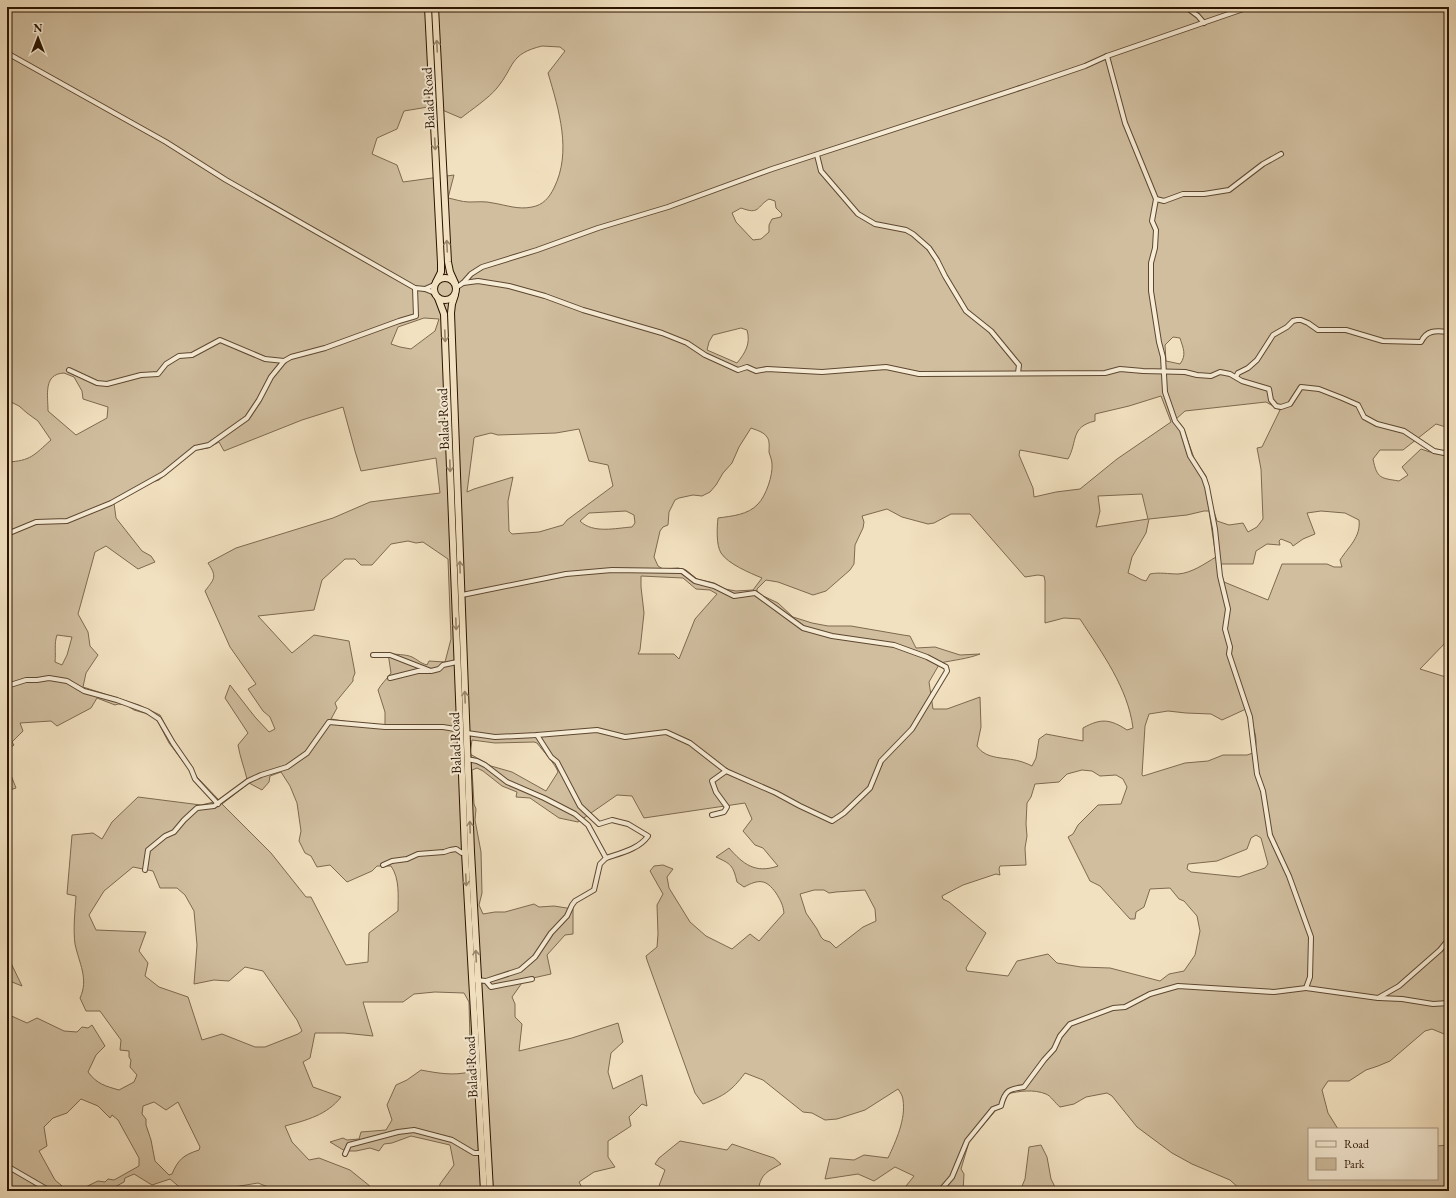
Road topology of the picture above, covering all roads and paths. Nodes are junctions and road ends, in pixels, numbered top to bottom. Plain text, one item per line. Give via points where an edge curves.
1 (428, 7) edge
2 (435, 7) edge
3 (1186, 7) edge
4 (1249, 7) edge
5 (1204, 23) junction
6 (7, 53) edge
7 (1107, 56) junction
8 (1281, 154) dead end
9 (817, 155) junction
10 (1156, 199) junction
11 (463, 283) junction
12 (435, 284) junction
13 (456, 285) junction
14 (415, 288) junction
15 (425, 289) junction
16 (455, 295) junction
17 (436, 296) junction
18 (1449, 332) edge
19 (284, 361) junction
20 (69, 370) dead end
21 (1163, 371) junction
22 (1018, 373) junction
23 (1236, 377) junction
24 (1449, 454) edge
25 (7, 534) edge
26 (462, 595) junction
27 (373, 655) dead end
28 (457, 662) junction
29 (431, 671) junction
30 (390, 678) dead end
31 (7, 686) edge
32 (460, 727) junction
33 (466, 733) junction
34 (537, 735) junction
35 (468, 760) junction
36 (726, 771) junction
37 (218, 804) junction
38 (712, 815) dead end
39 (465, 852) junction
40 (606, 858) junction
41 (383, 865) dead end
42 (145, 870) dead end
43 (1449, 939) edge
44 (532, 979) dead end
45 (474, 980) junction
46 (486, 981) junction
47 (1306, 988) junction
48 (1378, 998) junction
49 (1449, 1003) edge
50 (482, 1153) junction
51 (345, 1154) dead end
52 (7, 1166) edge
53 (1449, 1188) edge
54 (50, 1191) edge
55 (484, 1191) edge
56 (490, 1191) edge
57 (940, 1191) edge
58 (1438, 1191) edge

1 -> 12 highway, Balad Road via 441,263 441,272
13 -> 2 highway, Balad Road via 448,262
3 - 5 street
4 - 5 street
5 - 7 street
6 - 14 street via 166,142 226,180
7 - 9 street via 1022,88
7 - 10 street via 1125,123
8 - 10 street via 1263,164 1229,190 1183,194 1164,201
9 - 11 street via 668,207 482,267
9 - 22 street via 821,171 858,214 875,224 906,230 931,251 966,311 991,331 1002,344 1019,365
10 - 21 street via 1152,221 1156,230 1151,263 1151,291 1163,357
11 - 13 street
11 - 22 street via 478,281 509,286 662,333 738,370 747,367 756,370 822,372 886,368 919,374
12 - 13 highway via 446,277 453,280
12 - 15 street
12 - 17 highway
13 - 16 highway
14 - 15 street
14 - 19 street via 416,316 325,348 292,356
15 - 17 street
16 - 17 highway via 449,300
26 -> 16 highway, Balad Road via 451,313
17 -> 28 highway, Balad Road via 444,314
18 - 23 street via 1434,331 1424,336 1421,342 1396,342 1383,341 1346,330 1318,330 1301,320 1293,321 1287,328 1273,335 1257,360
19 - 20 street via 265,359 220,340 192,355 179,356 166,364 158,374 111,384 97,383
19 - 25 street via 271,377 247,418 209,445 195,448 163,474 111,503 67,521 36,522
21 - 22 street via 1120,369 1105,373
21 - 23 street via 1212,376 1220,372
21 - 47 street via 1171,414 1182,430 1190,456 1207,487 1216,529 1220,576 1228,609 1225,629 1230,647 1229,654 1250,717 1257,774 1263,791 1270,835 1289,876 1311,937 1310,977
23 - 24 street via 1269,390 1271,400 1276,406 1281,407 1290,404 1301,386 1342,398 1358,405 1364,417 1376,424 1404,431 1434,450
33 -> 26 highway, Balad Road
26 - 36 street via 566,574 612,570 682,571 695,581 714,586 734,596 755,593 804,628 832,636 894,646 946,667 947,671 912,729 882,761 870,788 832,821
27 - 29 street via 390,655
28 - 29 street via 443,664 439,669
28 - 32 highway, Balad Road
29 - 30 street via 418,671
31 - 37 street via 26,680 49,678 67,681 84,691 147,711 159,719 191,768 195,780
32 - 37 street via 385,727 329,722 307,753 287,766 248,781
32 - 39 highway, Balad Road
33 - 34 street via 495,737
33 - 35 highway, Balad Road
34 - 36 street via 597,730 625,737 666,732 690,743
34 - 40 street via 557,762 580,806 599,824 612,820 628,824 648,836 643,843
35 - 40 street via 477,760 507,782 575,814 588,825
45 -> 35 highway, Balad Road
36 - 38 street via 712,781 716,792 727,806 724,812
37 - 42 street via 197,808 174,832 155,843 148,850
39 - 41 street via 450,850 418,854
39 -> 45 highway, Balad Road
40 - 46 street via 600,864 594,890 572,905 567,916 535,957 520,970
43 - 48 street via 1398,986
44 - 46 street via 491,987
45 - 46 street
45 - 50 highway, Balad Road
45 - 56 highway, Balad Road
47 - 48 street
47 - 57 street via 1274,992 1178,986 1150,994 1125,1007 1113,1008 1070,1024 1024,1087 1011,1088 1003,1096 1001,1106 993,1109 967,1141 952,1177
48 - 49 street via 1433,1004
50 - 51 street via 474,1152 452,1140 414,1130 349,1146
50 - 55 highway, Balad Road
52 - 54 street
53 - 58 street

